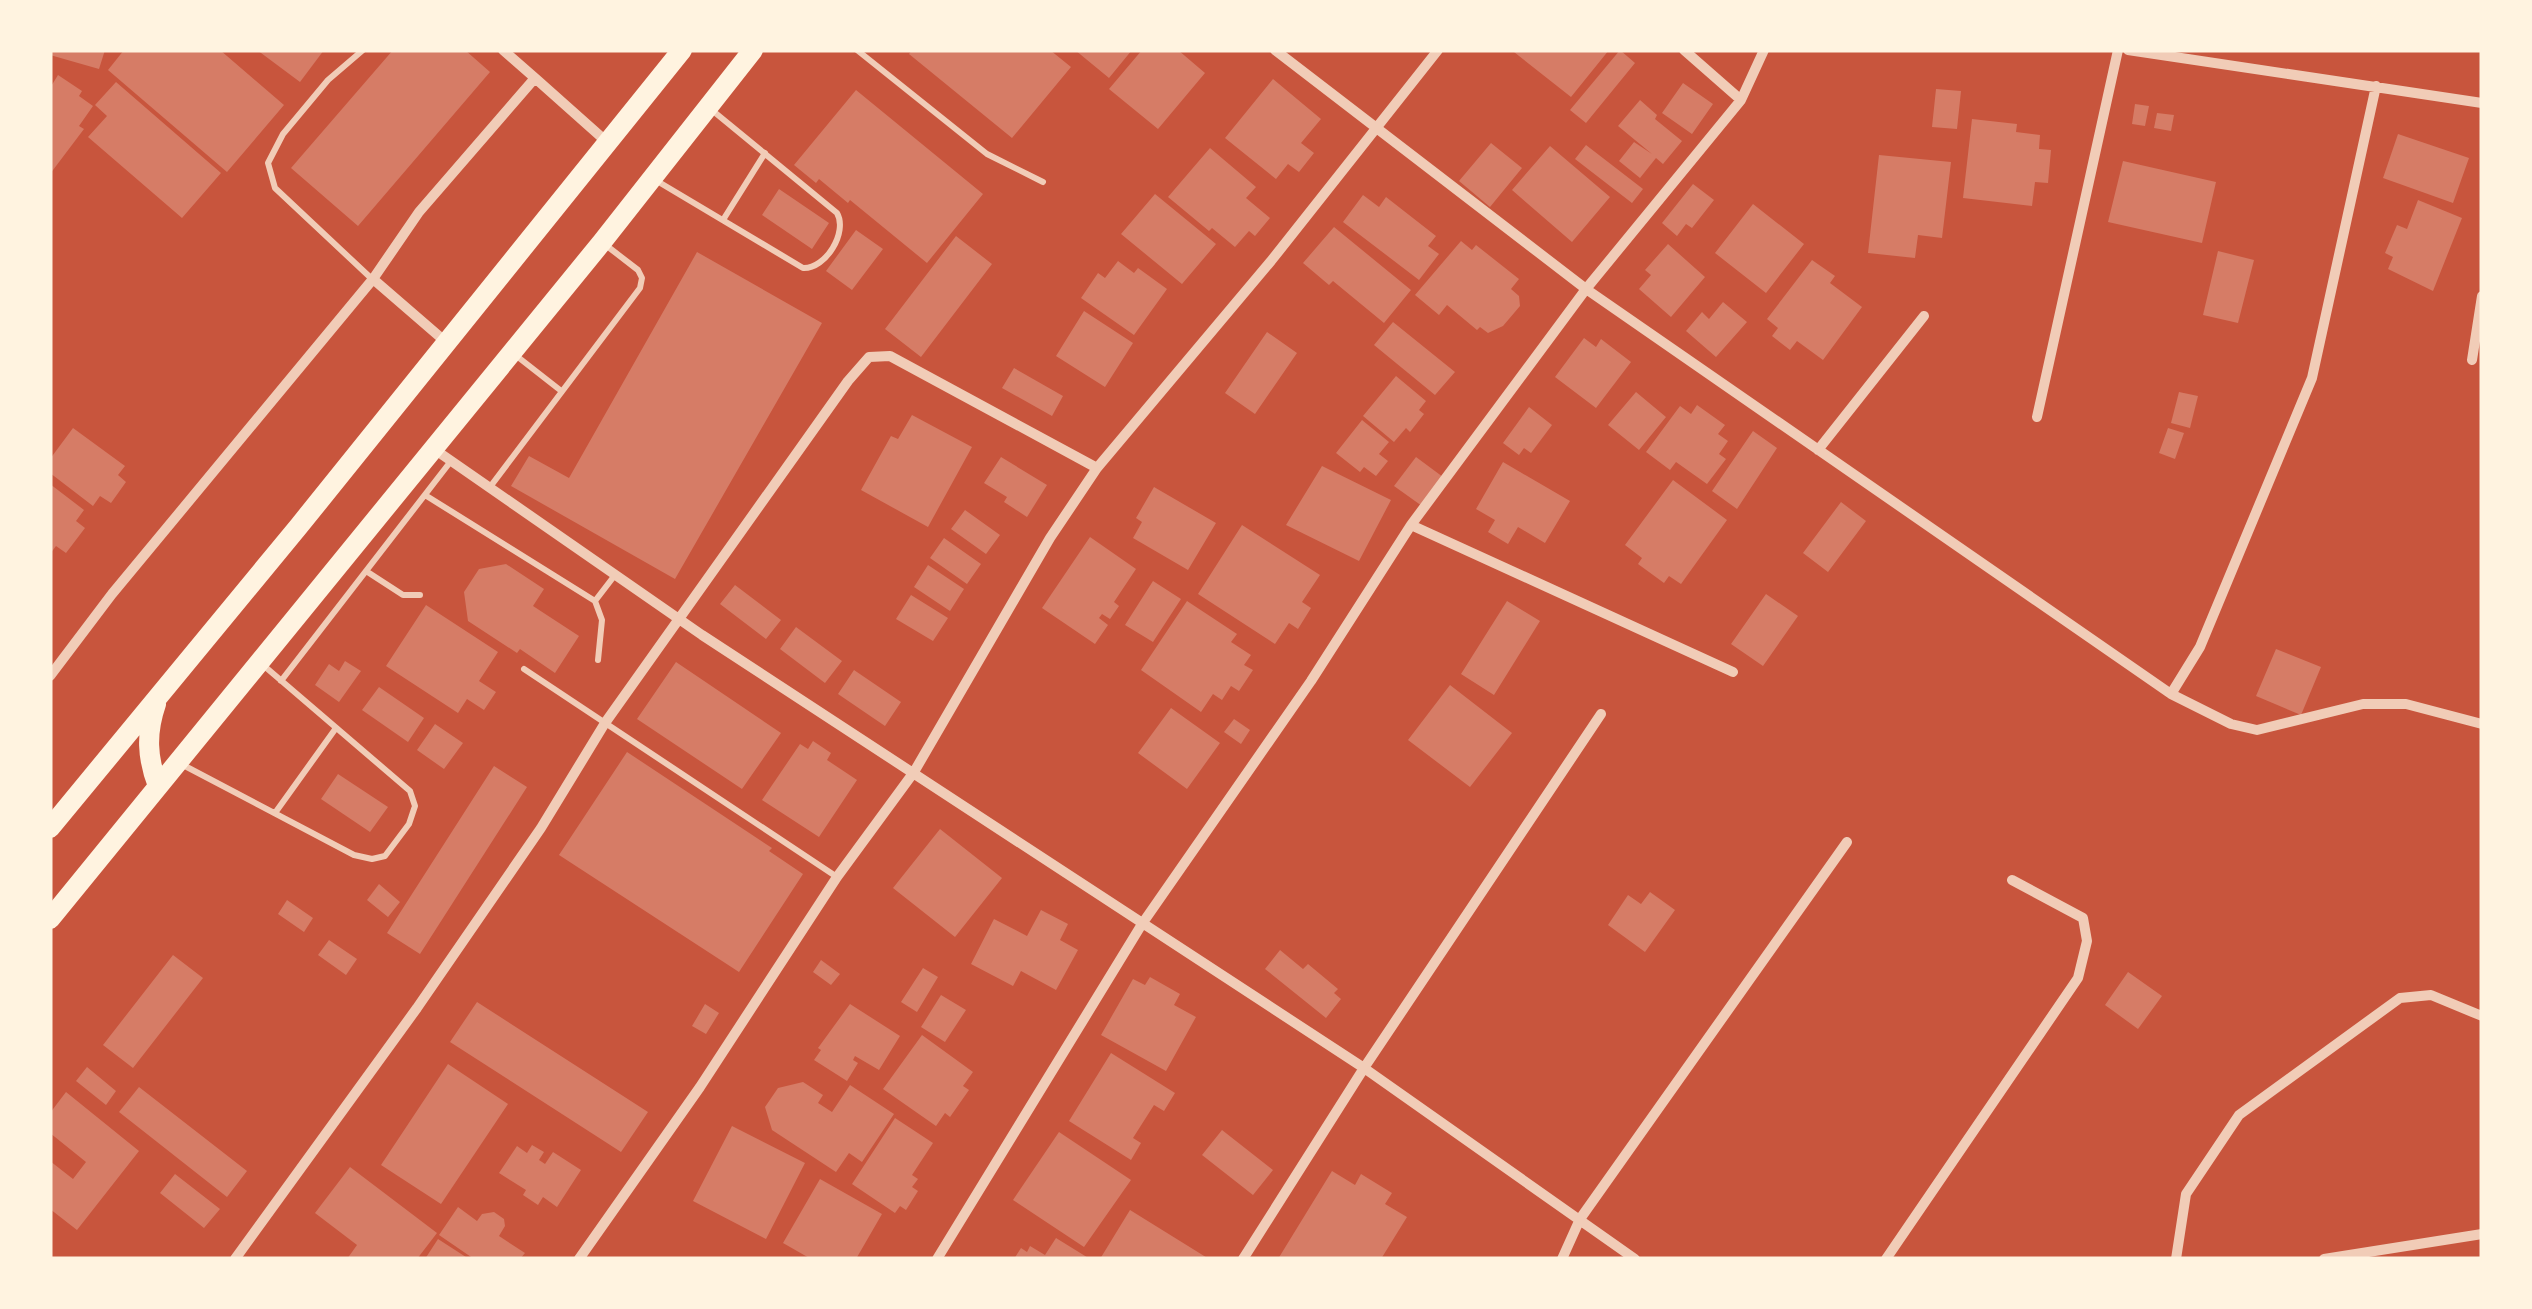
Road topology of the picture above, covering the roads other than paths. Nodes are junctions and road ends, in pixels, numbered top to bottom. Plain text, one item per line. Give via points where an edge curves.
1 (363, 50) edge
2 (503, 50) edge
3 (682, 50) edge
4 (753, 50) edge
5 (857, 50) edge
6 (1275, 50) edge
7 (1438, 50) edge
8 (1684, 50) edge
9 (1764, 50) edge
10 (2118, 50) edge
11 (2128, 50) edge
12 (535, 78) junction
13 (2376, 86) junction
14 (1741, 100) junction
15 (2482, 103) edge
16 (708, 107) junction
17 (1377, 130) junction
18 (608, 143) junction
19 (765, 154) junction
20 (652, 178) junction
21 (1043, 182) dead end
22 (723, 220) junction
23 (602, 242) junction
24 (373, 280) junction
25 (1586, 289) junction
26 (2482, 296) edge
27 (1924, 316) dead end
28 (448, 344) junction
29 (512, 352) junction
30 (2472, 360) dead end
31 (560, 390) junction
32 (2036, 417) dead end
33 (1818, 450) junction
34 (442, 455) junction
35 (1097, 468) junction
36 (489, 488) junction
37 (426, 495) junction
38 (1412, 526) junction
39 (366, 571) junction
40 (615, 575) junction
41 (420, 596) dead end
42 (595, 601) junction
43 (682, 618) junction
44 (598, 660) dead end
45 (258, 662) junction
46 (524, 669) dead end
47 (1733, 672) dead end
48 (50, 676) edge
49 (281, 682) junction
50 (2171, 694) junction
51 (158, 697) junction
52 (1601, 714) dead end
53 (606, 723) junction
54 (2482, 724) edge
55 (336, 728) junction
56 (178, 762) junction
57 (914, 772) junction
58 (158, 786) junction
59 (275, 814) junction
60 (50, 828) edge
61 (1847, 842) dead end
62 (837, 878) junction
63 (2012, 880) dead end
64 (50, 919) edge
65 (1142, 924) junction
66 (2482, 1016) edge
67 (1364, 1068) junction
68 (1580, 1220) junction
69 (2482, 1234) edge
70 (234, 1259) edge
71 (579, 1259) edge
72 (937, 1259) edge
73 (1243, 1259) edge
74 (1562, 1259) edge
75 (1635, 1259) edge
76 (1886, 1259) edge
77 (2176, 1259) edge
78 (2324, 1259) edge

1 - 24 lane via 282,134 268,163 274,188
2 - 12 street
3 - 18 highway
4 - 16 highway
5 - 21 lane via 987,154
6 - 17 street
7 - 17 street
8 - 14 street
9 - 14 street
10 - 32 street
11 - 13 street
12 - 18 street
12 - 24 street via 419,212
13 - 15 street
13 - 50 street via 2312,378 2200,647
14 - 25 street
16 - 19 lane
16 - 20 highway
17 - 25 street
17 - 35 street
18 - 28 highway
19 - 22 lane
19 - 22 lane via 837,213 841,232 812,269
20 - 22 lane
20 - 23 highway
23 - 29 highway
23 - 31 lane via 638,270 640,288
24 - 28 street
24 - 48 street
25 - 33 street
25 - 38 street
26 - 30 street
27 - 33 street
28 - 51 highway
29 - 31 lane
29 - 34 highway
31 - 36 lane
33 - 50 street
34 - 36 street
34 - 37 lane
34 - 45 highway
35 - 43 street via 890,356 869,357
35 - 57 street
36 - 40 street
37 - 39 lane
37 - 42 lane
38 - 47 street
38 - 65 street
39 - 41 lane via 403,596
39 - 49 lane
40 - 42 lane
40 - 43 street
42 - 44 lane via 602,620
43 - 53 street
43 - 57 street
45 - 49 lane
45 - 56 highway
46 - 53 lane
49 - 55 lane
50 - 54 street via 2257,730 2363,704 2406,704
51 - 58 highway via 148,751
51 - 60 highway
52 - 67 street
53 - 62 lane
53 - 70 street via 542,828
55 - 59 lane
55 - 59 lane via 410,792 409,824 385,856 372,859
56 - 58 highway
56 - 59 lane
57 - 62 street
57 - 65 street
58 - 64 highway
61 - 68 street
62 - 71 street
63 - 76 street via 2084,918 2088,941 2078,978
65 - 67 street
65 - 72 street
66 - 77 street via 2431,994 2400,998 2238,1115 2186,1194
67 - 68 street
67 - 73 street
68 - 74 street
68 - 75 street
69 - 78 street

